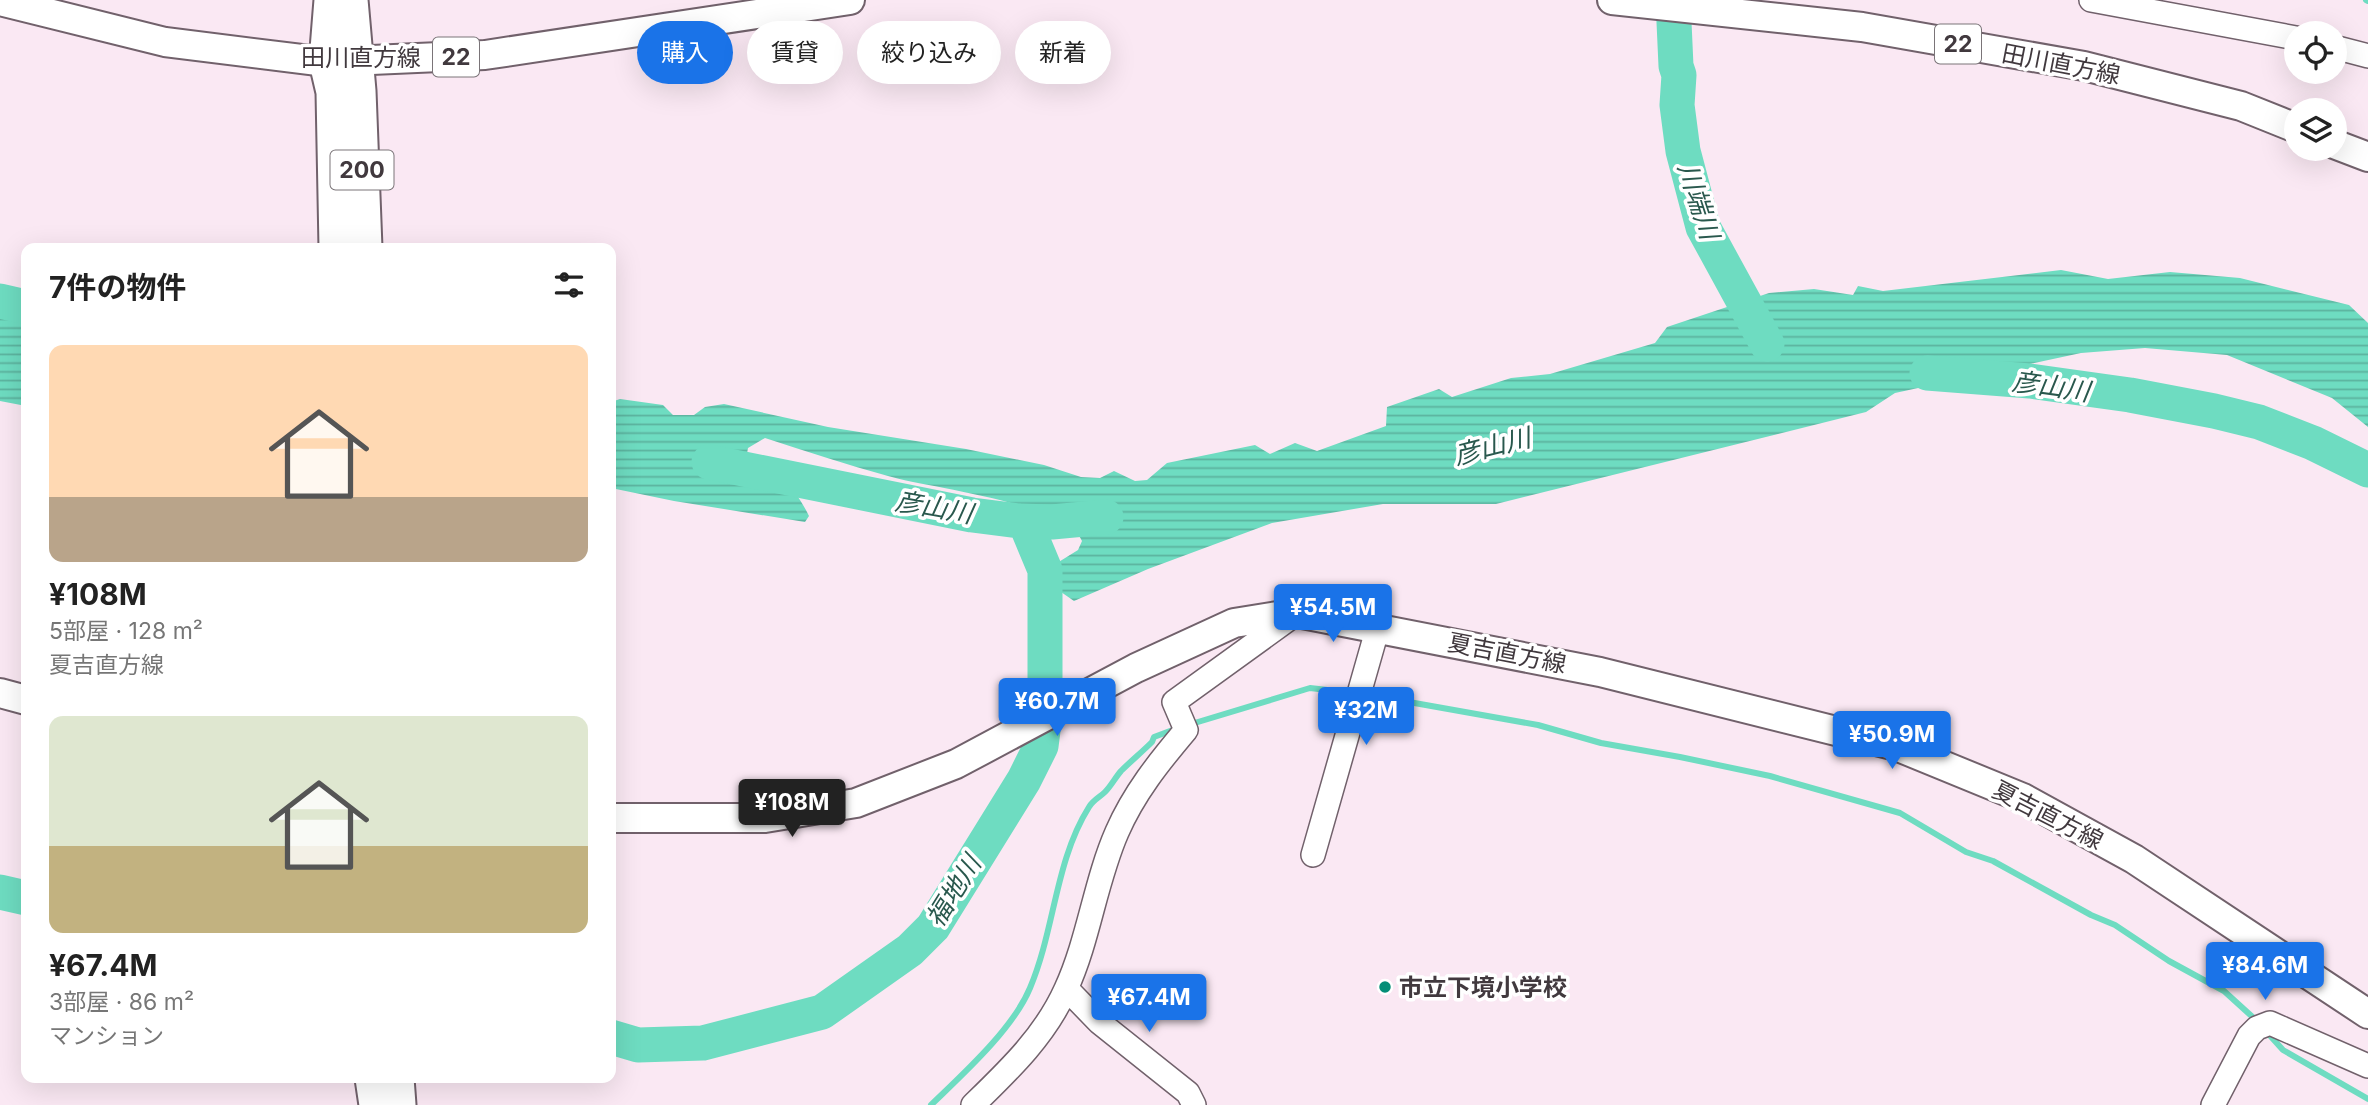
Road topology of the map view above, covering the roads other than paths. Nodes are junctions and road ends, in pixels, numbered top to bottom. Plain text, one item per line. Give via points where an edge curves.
1 (331, 0) edge
2 (351, 0) edge
3 (850, 0) edge
4 (1612, 0) edge
5 (2091, 0) edge
6 (0, 1) edge
7 (57, 8) edge
8 (2284, 35) edge
9 (2347, 50) edge
10 (2368, 56) edge
11 (343, 77) junction
12 (2284, 123) edge
13 (2347, 149) edge
14 (2368, 157) edge
15 (336, 243) edge
16 (364, 243) edge
17 (1297, 613) junction
18 (1378, 627) junction
19 (0, 693) edge
20 (21, 699) edge
21 (616, 818) edge
22 (1313, 855) dead end
23 (1067, 989) junction
24 (2368, 1014) edge
25 (2368, 1066) edge
26 (373, 1083) edge
27 (397, 1083) edge
28 (376, 1105) edge
29 (399, 1105) edge
30 (973, 1105) edge
31 (1194, 1105) edge
32 (2213, 1105) edge

1 - 11 highway, 200
2 - 11 highway, 200
3 - 11 main road, 田川直方線 / 22
4 - 12 main road, 田川直方線 / 22 via 1862,27 2084,66 2241,106
5 - 8 street
6 - 7 main road, 田川直方線 / 22
7 - 11 main road, 田川直方線 / 22 via 165,43
9 - 10 street
11 - 15 highway, 200
11 - 16 highway, 200
13 - 14 main road
17 - 18 main road, 夏吉直方線
17 - 21 main road, 夏吉直方線 via 1234,623 1136,668 956,764 856,803 765,818
17 - 23 street via 1174,702 1186,730 1146,778 1117,832
18 - 22 street
18 - 24 main road, 夏吉直方線 via 1600,672 1896,746 2022,798 2134,859
19 - 20 main road
23 - 30 street via 1020,1060
23 - 31 street via 1099,1022 1188,1093
25 - 32 street via 2270,1023 2249,1037
26 - 28 highway
27 - 29 highway

